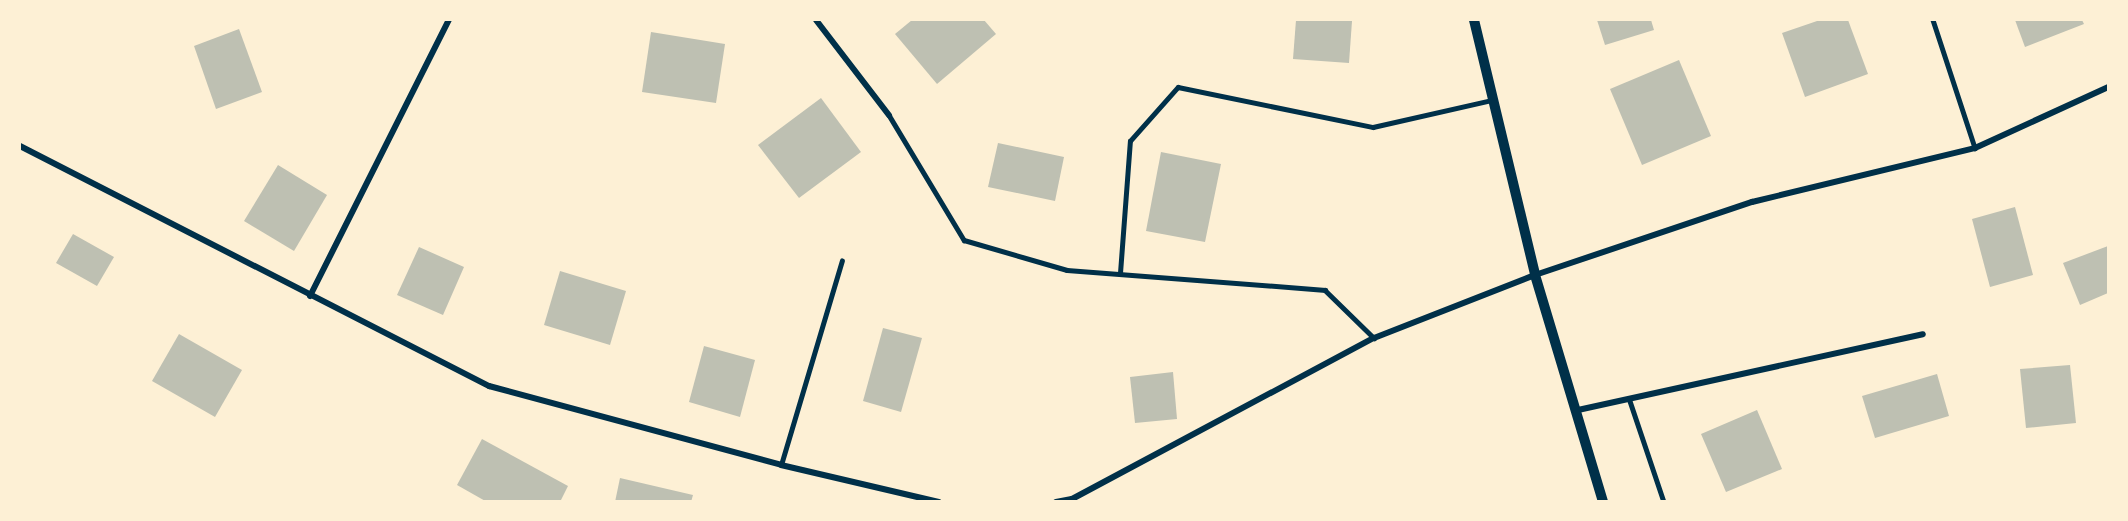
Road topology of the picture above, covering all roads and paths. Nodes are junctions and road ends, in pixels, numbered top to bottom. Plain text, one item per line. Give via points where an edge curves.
1 (449, 20) edge
2 (816, 20) edge
3 (1474, 20) edge
4 (1933, 20) edge
5 (2109, 87) edge
6 (1492, 100) junction
7 (890, 115) joint
8 (20, 146) edge
9 (1975, 148) junction
10 (842, 261) dead end
11 (1120, 273) junction
12 (1535, 275) junction
13 (310, 296) junction
14 (1923, 334) dead end
15 (1374, 338) junction
16 (1629, 398) junction
17 (1578, 410) junction
18 (781, 465) junction
19 (939, 501) edge
20 (1056, 501) edge
21 (1603, 501) edge
22 (1664, 501) edge

1 - 13 street
2 - 7 street
3 - 6 street
4 - 9 lane
5 - 9 street
6 - 11 lane via 1373,127 1178,87 1130,141
6 - 12 street
7 - 11 lane via 964,240 1067,270
8 - 13 street
9 - 12 street via 1752,202
10 - 18 lane
11 - 15 lane via 1325,290
12 - 15 street
12 - 17 street
13 - 18 street via 489,386
14 - 16 street
15 - 20 street via 1072,499
16 - 17 street
16 - 22 lane
17 - 21 street
18 - 19 street

